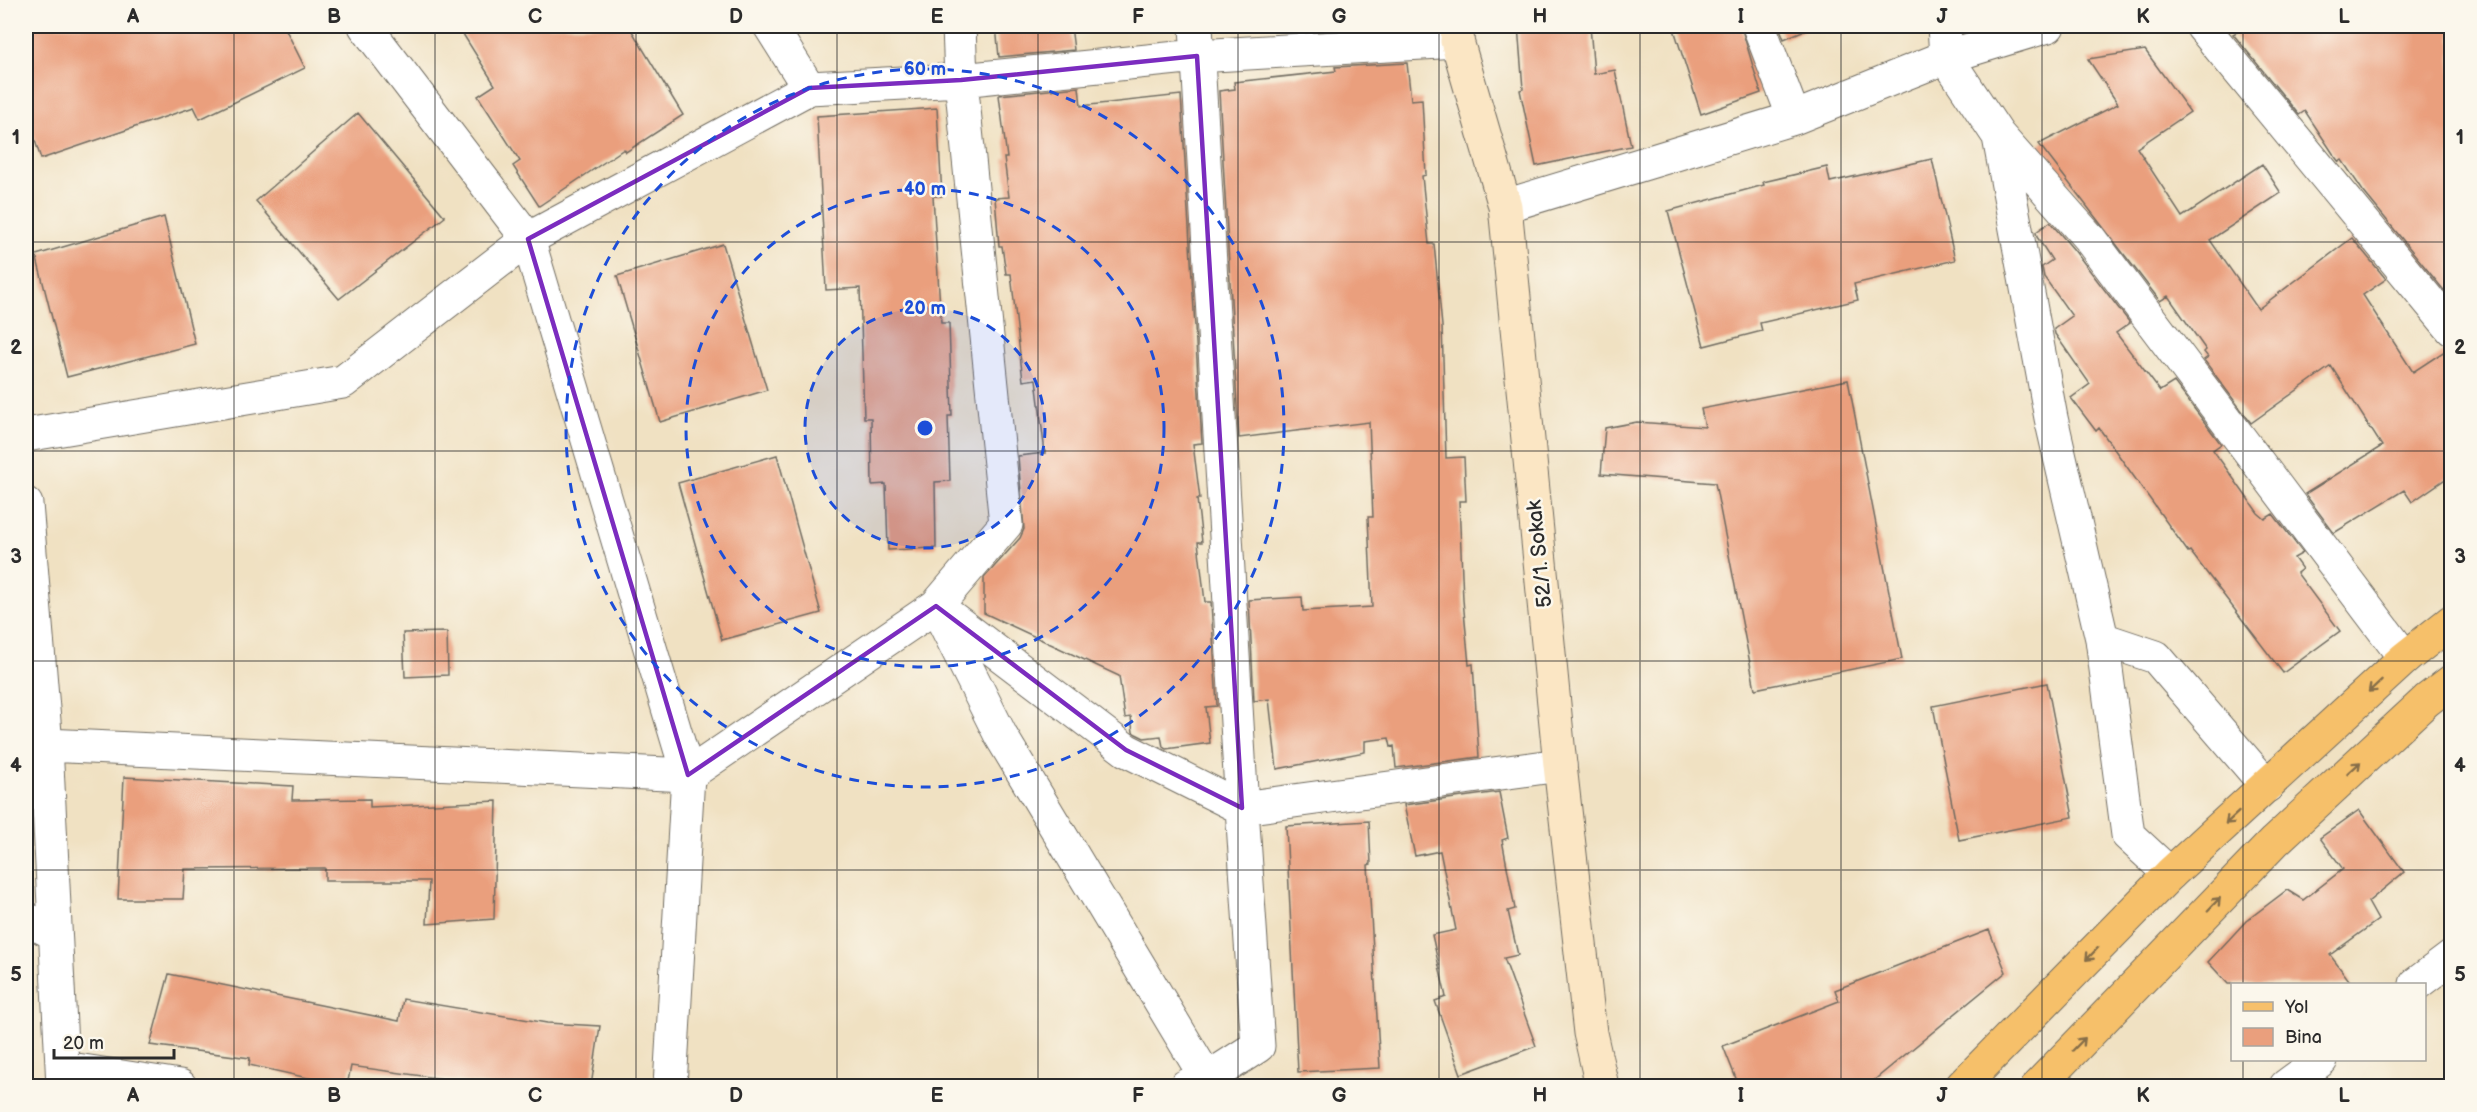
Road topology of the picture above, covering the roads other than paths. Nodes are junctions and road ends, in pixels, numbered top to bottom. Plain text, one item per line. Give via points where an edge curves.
1 (365, 26) edge
2 (770, 26) edge
3 (959, 26) edge
4 (1759, 26) edge
5 (2048, 26) edge
6 (2202, 26) edge
7 (1457, 33) edge
8 (1197, 41) edge
9 (1945, 41) edge
10 (961, 80) junction
11 (809, 88) junction
12 (1794, 118) junction
13 (1998, 135) junction
14 (1505, 206) junction
15 (528, 239) junction
16 (2451, 329) edge
17 (26, 435) edge
18 (26, 504) edge
19 (936, 606) junction
20 (2451, 621) edge
21 (2103, 639) junction
22 (2405, 658) junction
23 (2451, 681) edge
24 (36, 748) edge
25 (1560, 765) junction
26 (687, 776) junction
27 (2267, 786) junction
28 (1242, 808) junction
29 (2170, 874) junction
30 (40, 926) edge
31 (2451, 957) edge
32 (2417, 983) edge
33 (2318, 1061) edge
34 (63, 1077) edge
35 (1200, 1084) edge
36 (180, 1086) edge
37 (670, 1086) edge
38 (1602, 1086) edge
39 (1962, 1086) edge
40 (2038, 1086) edge
41 (2286, 1086) edge

1 - 15 street
2 - 11 street
3 - 10 street
4 - 12 street
5 - 9 street
6 - 16 street
7 - 8 street
7 - 14 main road, 52/1. Sokak
8 - 10 street
8 - 28 street
9 - 12 street
9 - 13 street
10 - 11 street
10 - 19 street via 1006,524
11 - 15 street
12 - 14 street
13 - 21 street via 2051,418
13 - 22 street via 2089,238
14 - 25 main road, 52/1. Sokak
15 - 17 street via 343,382
15 - 26 street
18 - 24 street
19 - 26 street
19 - 28 street via 1126,750
19 - 35 street via 1001,736
20 - 22 main road
21 - 27 street via 2156,657
21 - 29 street via 2128,835
22 -> 27 main road
40 -> 23 main road via 2274,842
24 - 26 street
24 - 30 street
25 - 28 street
25 - 38 main road, 52/1. Sokak via 1590,1033
26 - 37 street
27 -> 29 main road
28 - 35 street via 1258,1046
29 -> 39 main road
30 - 34 street
31 - 32 street
33 - 41 street
34 - 36 street

